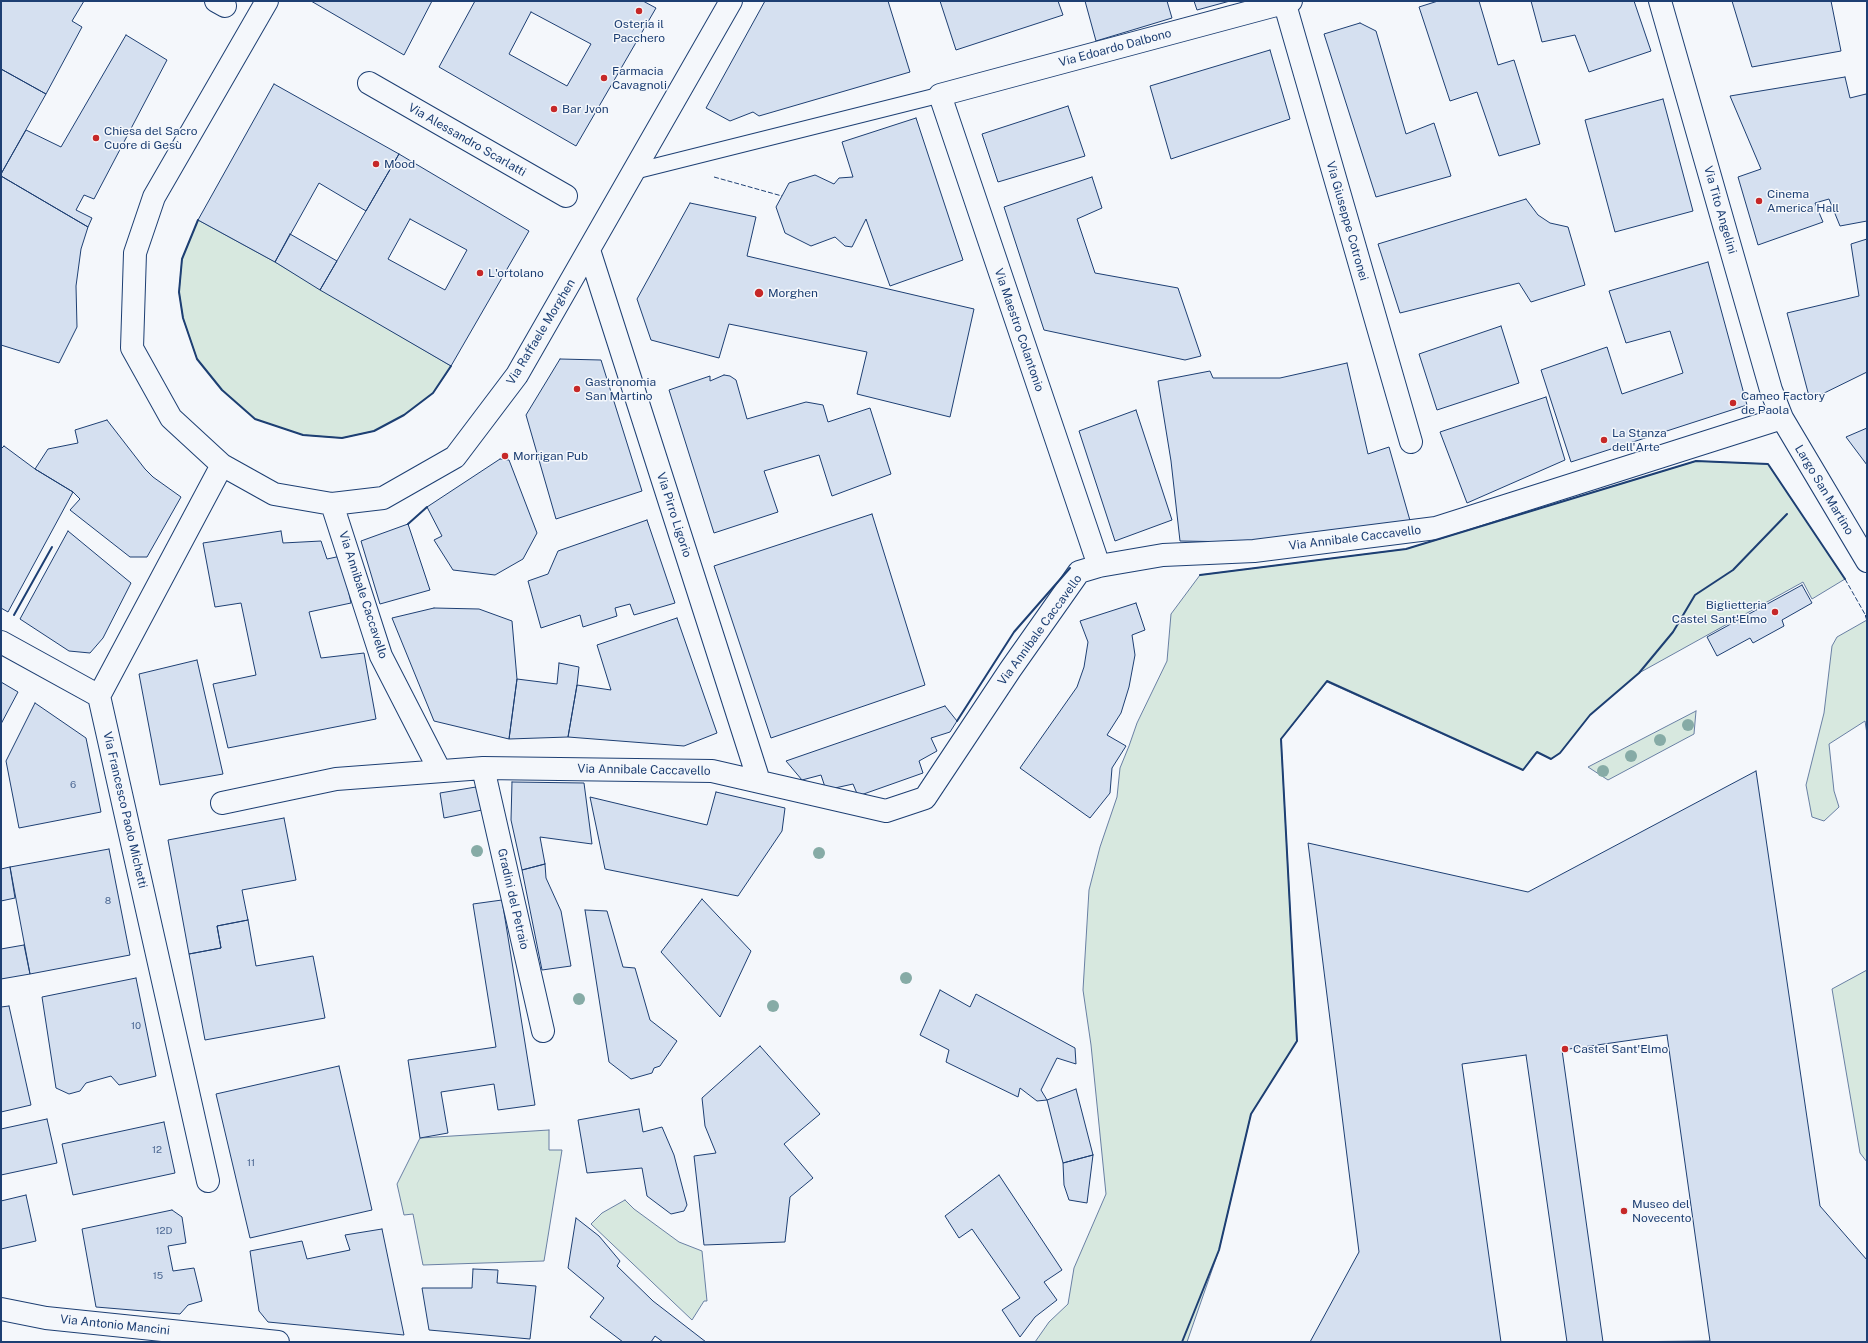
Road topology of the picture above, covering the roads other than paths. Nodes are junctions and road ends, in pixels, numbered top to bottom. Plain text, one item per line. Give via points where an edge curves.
1 (267, 1) edge
2 (732, 1) edge
3 (1660, 1) edge
4 (1286, 2) edge
5 (368, 83) dead end
6 (940, 95) junction
7 (636, 171) junction
8 (566, 196) dead end
9 (589, 250) junction
10 (1782, 418) junction
11 (1411, 442) dead end
12 (222, 464) junction
13 (332, 504) junction
14 (1867, 561) edge
15 (1099, 566) junction
16 (1, 642) edge
17 (100, 696) junction
18 (483, 768) junction
19 (440, 771) junction
20 (759, 781) junction
21 (222, 804) dead end
22 (543, 1031) dead end
23 (208, 1180) dead end
24 (1, 1309) edge
25 (278, 1342) edge

1 - 12 street, Via Raffaele Morghen via 154,197 135,253 132,348 171,418
2 - 7 street, Via Raffaele Morghen
3 - 10 street, Via Tito Angelini via 1771,390
4 - 6 street, Via Edoardo Dalbono
4 - 11 street, Via Giuseppe Cotronei
5 - 8 street, Via Alessandro Scarlatti
6 - 7 lane
6 - 15 street, Via Maestro Colantonio
7 - 9 street, Via Raffaele Morghen
9 - 13 street, Via Raffaele Morghen via 517,375 455,457 383,498
9 - 20 street, Via Pirro Ligorio
10 - 14 street, Largo San Martino
10 - 15 street, Via Annibale Caccavello via 1436,528 1254,551 1163,555
12 - 13 street, Via Raffaele Morghen via 274,494
12 - 17 street
13 - 19 street, Via Annibale Caccavello via 381,656
15 - 20 street, Via Annibale Caccavello via 1079,572 925,798 886,811
16 - 17 street
17 - 23 street, Via Francesco Paolo Michetti
18 - 19 street, Via Annibale Caccavello
18 - 20 street, Via Annibale Caccavello via 712,770
18 - 22 street, Gradini del Petraio
19 - 21 street, Via Annibale Caccavello via 336,779
24 - 25 street, Via Antonio Mancini via 46,1318

